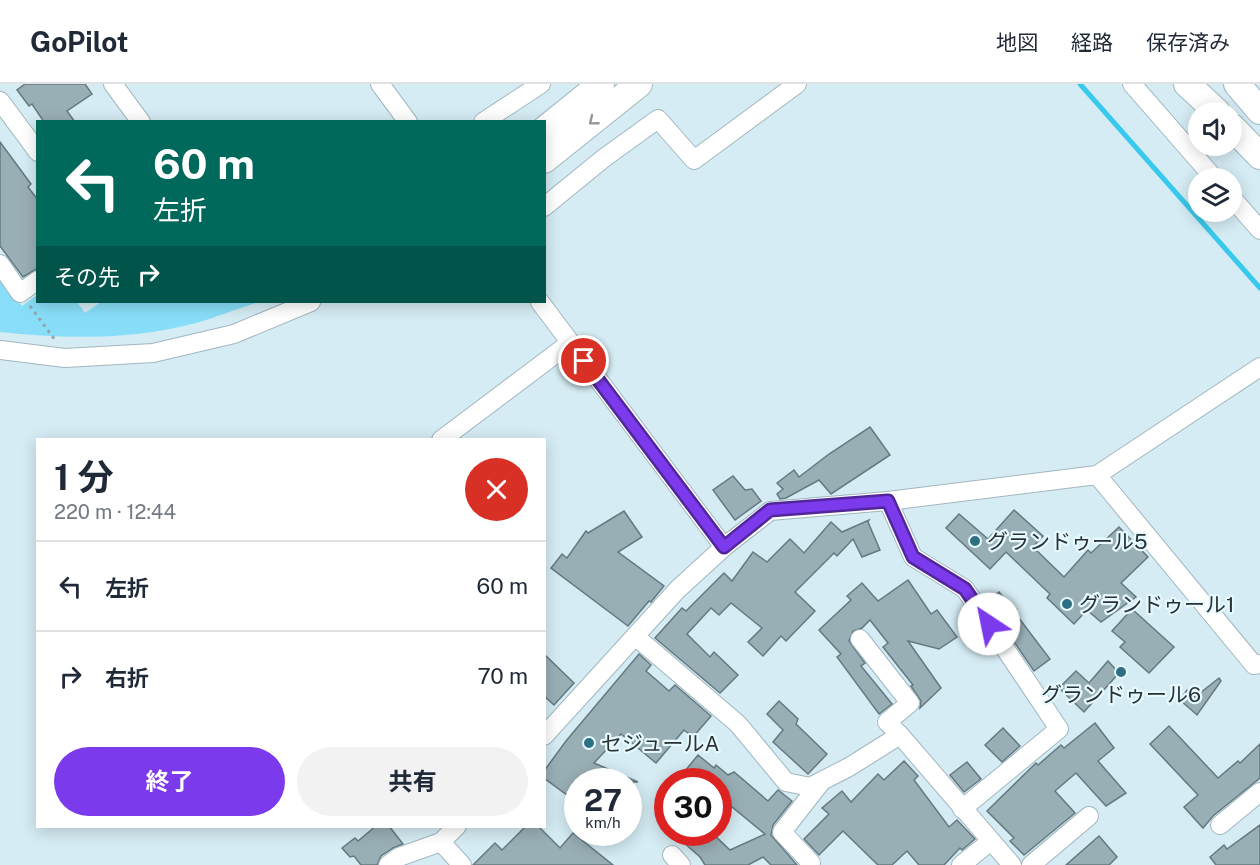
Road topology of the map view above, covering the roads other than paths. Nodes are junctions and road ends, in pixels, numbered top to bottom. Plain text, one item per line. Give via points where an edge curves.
1 (113, 84) edge
2 (380, 84) edge
3 (541, 84) edge
4 (601, 84) edge
5 (639, 84) edge
6 (796, 84) edge
7 (1132, 84) edge
8 (1187, 84) edge
9 (1237, 84) edge
10 (0, 101) edge
11 (1206, 102) edge
12 (1260, 111) edge
13 (140, 120) edge
14 (407, 120) edge
15 (486, 120) edge
16 (546, 128) edge
17 (1242, 137) edge
18 (36, 150) edge
19 (1260, 156) edge
20 (546, 158) edge
21 (1205, 168) edge
22 (546, 205) edge
23 (1242, 209) edge
24 (1260, 230) edge
25 (0, 264) edge
26 (36, 281) edge
27 (309, 303) edge
28 (541, 303) edge
29 (570, 343) junction
30 (0, 350) edge
31 (1260, 367) edge
32 (444, 438) edge
33 (1097, 475) junction
34 (888, 501) junction
35 (724, 547) junction
36 (636, 637) junction
37 (860, 639) dead end
38 (1260, 664) edge
39 (546, 734) edge
40 (900, 735) junction
41 (822, 781) junction
42 (1260, 792) edge
43 (962, 809) junction
44 (1089, 816) dead end
45 (1220, 825) dead end
46 (455, 828) edge
47 (991, 841) junction
48 (441, 842) junction
49 (811, 863) dead end
50 (388, 865) edge
51 (462, 865) edge
52 (961, 865) edge
53 (1012, 865) edge
54 (1031, 865) edge

1 - 13 street
2 - 14 street
3 - 15 street
4 - 16 highway
5 -> 20 highway
6 - 22 street via 694,160 658,119
7 - 21 street
8 - 11 highway
9 - 12 highway
10 - 18 street
17 - 19 highway
23 - 24 street
25 - 26 street via 20,293
27 - 30 street via 234,334 153,353 65,358
28 - 29 street
29 - 32 street
29 - 35 street
31 - 33 street
33 - 34 street
33 - 38 street via 1254,665
34 - 35 street via 770,510
34 - 43 street via 913,557 965,589 1059,729
35 - 36 street via 678,589
36 - 39 street
36 - 41 street via 738,724 786,782 810,787
37 - 40 street via 910,703 887,722
40 - 41 street
40 - 43 street
41 - 49 street via 782,832
42 - 45 street
43 - 47 street
44 - 54 street
46 - 48 street
47 - 52 street
47 - 53 street
48 - 50 street
48 - 51 street

